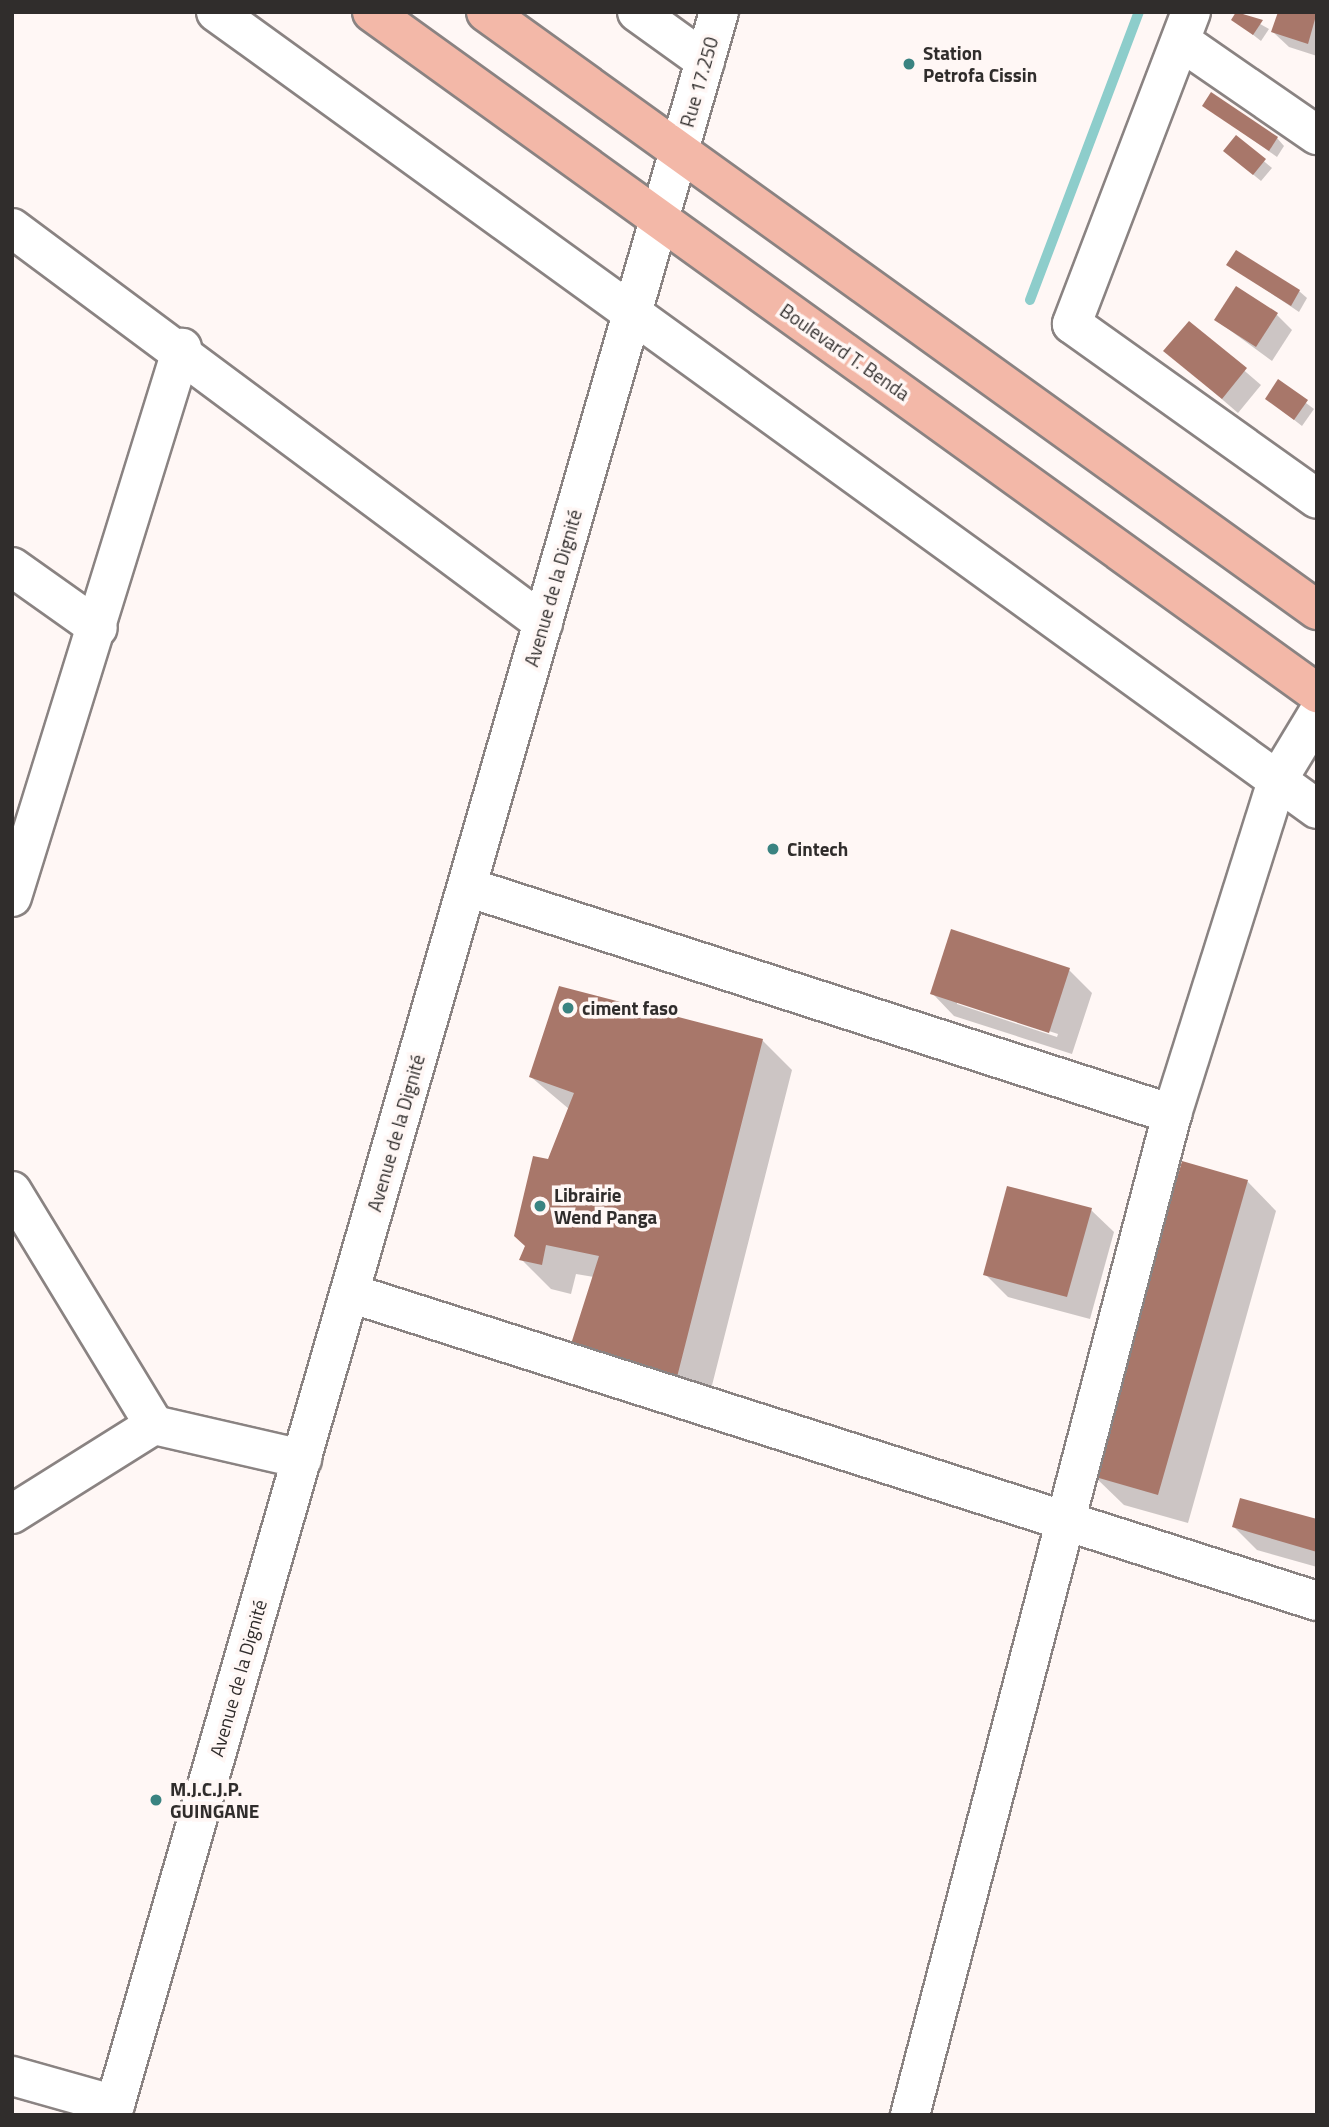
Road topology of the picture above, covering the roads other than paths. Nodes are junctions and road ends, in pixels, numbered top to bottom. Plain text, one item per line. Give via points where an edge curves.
1 (216, 12) edge
2 (372, 12) edge
3 (486, 12) edge
4 (637, 12) edge
5 (719, 12) edge
6 (1187, 27) edge
7 (705, 61) junction
8 (1317, 135) edge
9 (679, 151) junction
10 (659, 222) junction
11 (12, 228) edge
12 (633, 311) junction
13 (182, 348) junction
14 (1317, 499) edge
15 (12, 567) edge
16 (1317, 610) edge
17 (543, 622) junction
18 (98, 628) junction
19 (1317, 693) edge
20 (1317, 715) edge
21 (1278, 781) junction
22 (1317, 809) edge
23 (467, 887) junction
24 (12, 897) edge
25 (1172, 1114) junction
26 (12, 1191) edge
27 (350, 1293) junction
28 (153, 1425) junction
29 (302, 1459) junction
30 (12, 1514) edge
31 (1066, 1524) junction
32 (1317, 1601) edge
33 (12, 2077) edge
34 (113, 2110) edge
35 (910, 2115) edge

1 - 12 street
2 - 10 highway, Boulevard T. Benda
3 - 9 highway
4 - 7 street
5 - 7 street, Rue 17.250
6 - 8 street
6 - 14 street via 1072,324
7 - 9 street, Rue 17.250
9 - 10 street, Avenue de la Dignité
9 - 16 highway
10 - 12 street, Avenue de la Dignité
10 - 19 highway, Boulevard T. Benda
11 - 13 street
12 - 17 street, Avenue de la Dignité
12 - 21 street
13 - 17 street
13 - 18 street
15 - 18 street
17 - 23 street, Avenue de la Dignité
18 - 24 street
20 - 21 street
21 - 22 street
21 - 25 street
23 - 25 street
23 - 27 street, Avenue de la Dignité
25 - 31 street
26 - 28 street
27 - 29 street, Avenue de la Dignité
27 - 31 street
28 - 29 street
28 - 30 street
29 - 34 street, Avenue de la Dignité
31 - 32 street
31 - 35 street
33 - 34 street

